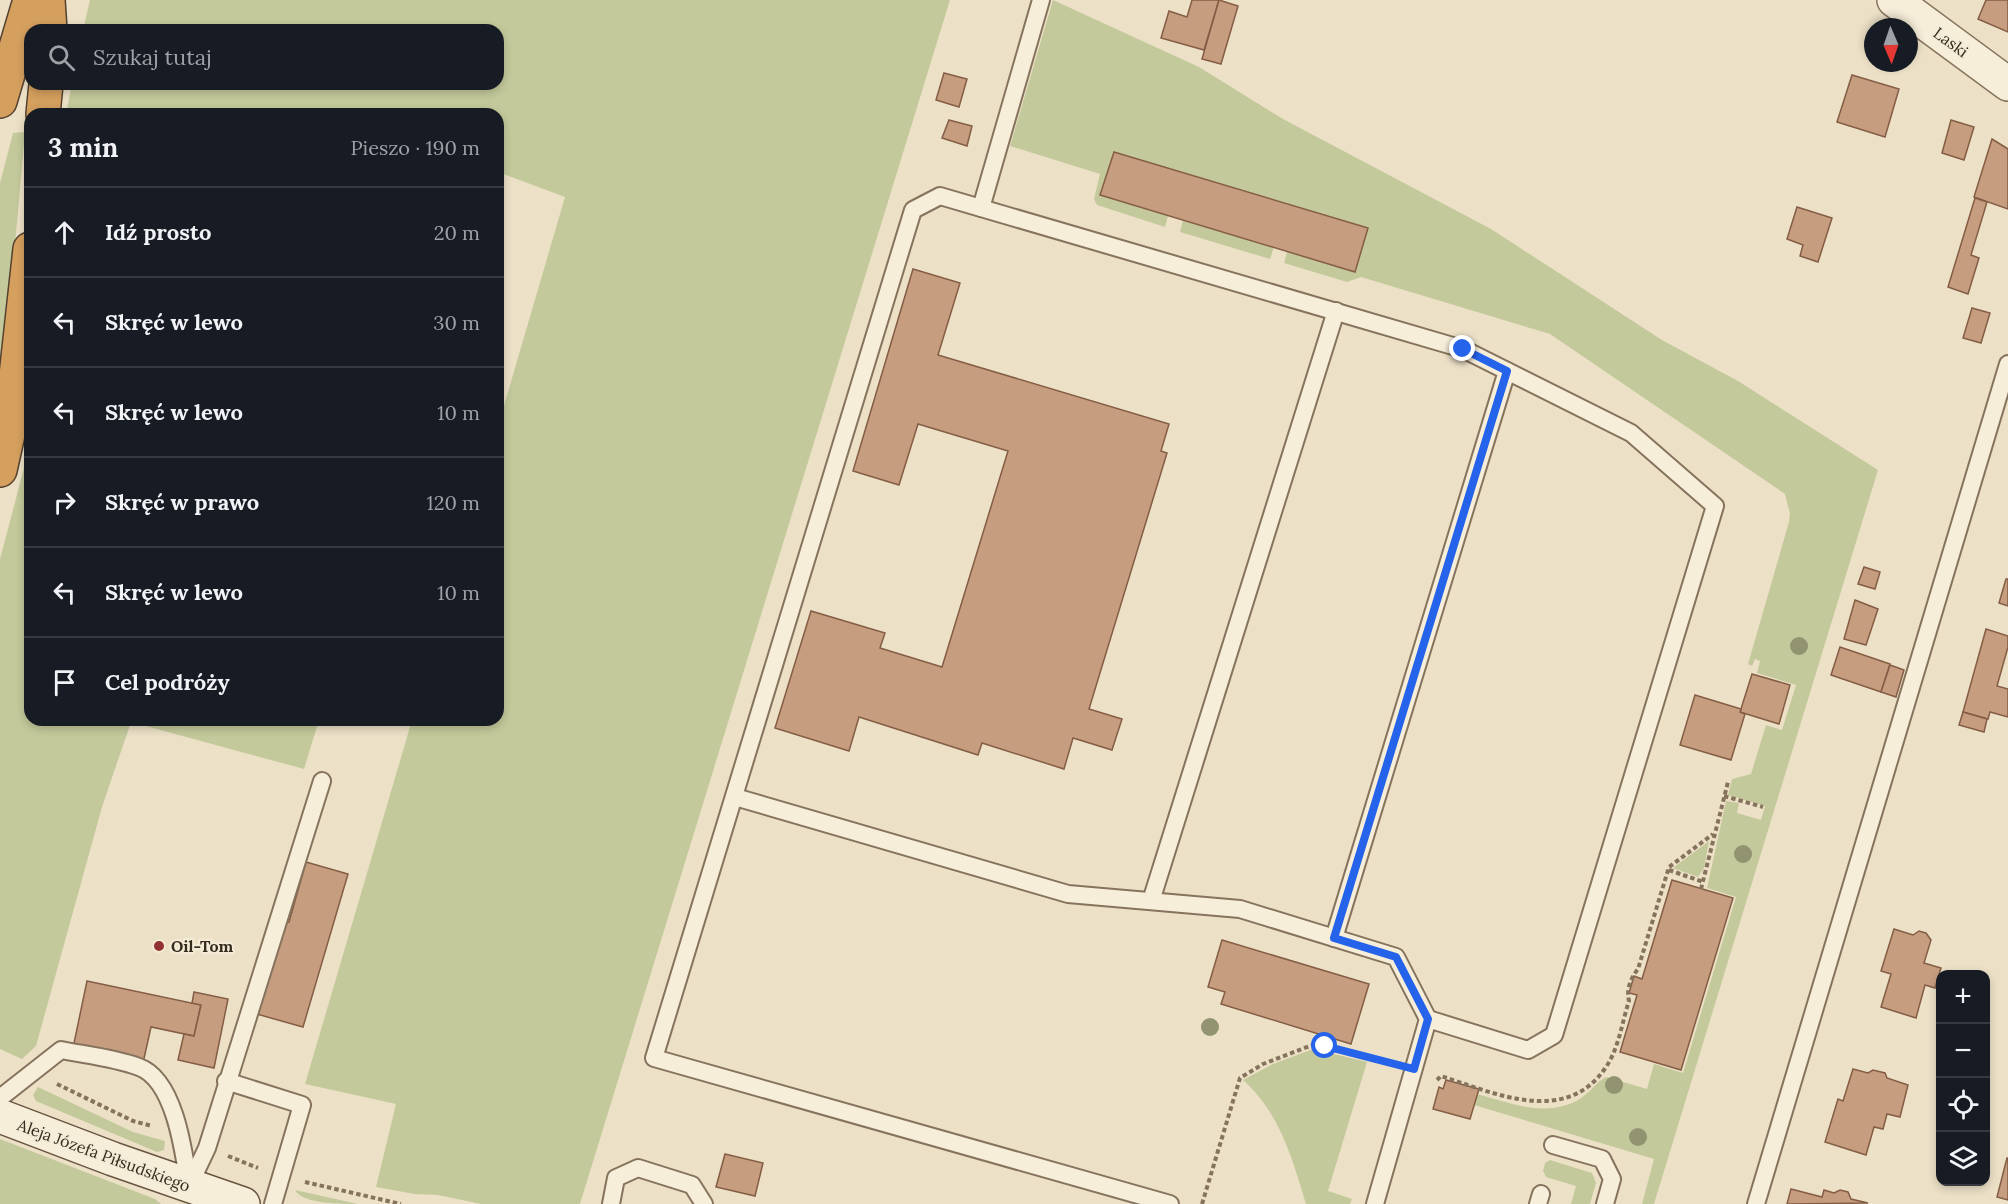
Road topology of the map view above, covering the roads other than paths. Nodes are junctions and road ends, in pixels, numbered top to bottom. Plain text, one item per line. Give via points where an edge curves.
1 (30, 0) edge
2 (48, 0) edge
3 (1041, 0) edge
4 (1894, 0) edge
5 (50, 24) edge
6 (2008, 84) edge
7 (45, 90) edge
8 (0, 101) edge
9 (44, 108) edge
10 (981, 208) junction
11 (24, 303) edge
12 (1336, 311) junction
13 (2008, 364) edge
14 (1507, 371) junction
15 (0, 470) edge
16 (322, 782) dead end
17 (735, 797) junction
18 (1151, 901) junction
19 (1334, 938) junction
20 (1428, 1019) junction
21 (226, 1081) junction
22 (0, 1098) edge
23 (0, 1116) edge
24 (1553, 1145) dead end
25 (187, 1195) edge
26 (243, 1204) edge
27 (273, 1204) edge
28 (611, 1204) edge
29 (704, 1204) edge
30 (1170, 1204) edge
31 (1375, 1204) edge
32 (1605, 1204) edge
33 (1756, 1204) edge

1 - 8 highway
2 - 5 highway
3 - 10 lane
4 - 6 street, Laski
7 - 9 highway
10 - 12 lane
10 - 17 lane via 940,196 913,210
11 - 15 highway via 11,421
12 - 14 lane via 1463,349
12 - 18 lane
13 - 33 lane
14 - 19 lane
14 - 20 lane via 1631,433 1715,506 1554,1035 1528,1050
16 - 21 lane
17 - 18 lane via 1068,894
17 - 30 lane via 654,1058
18 - 19 lane via 1240,909
19 - 20 lane via 1396,957
20 - 31 lane
21 - 25 lane via 207,1148
21 - 27 lane via 302,1105
22 - 25 lane via 61,1050 141,1067 160,1081 181,1138
23 - 25 street, Aleja Józefa Piłsudskiego
24 - 32 lane via 1602,1159 1612,1179
25 - 26 street, Aleja Józefa Piłsudskiego
28 - 29 lane via 616,1178 638,1167 692,1185

